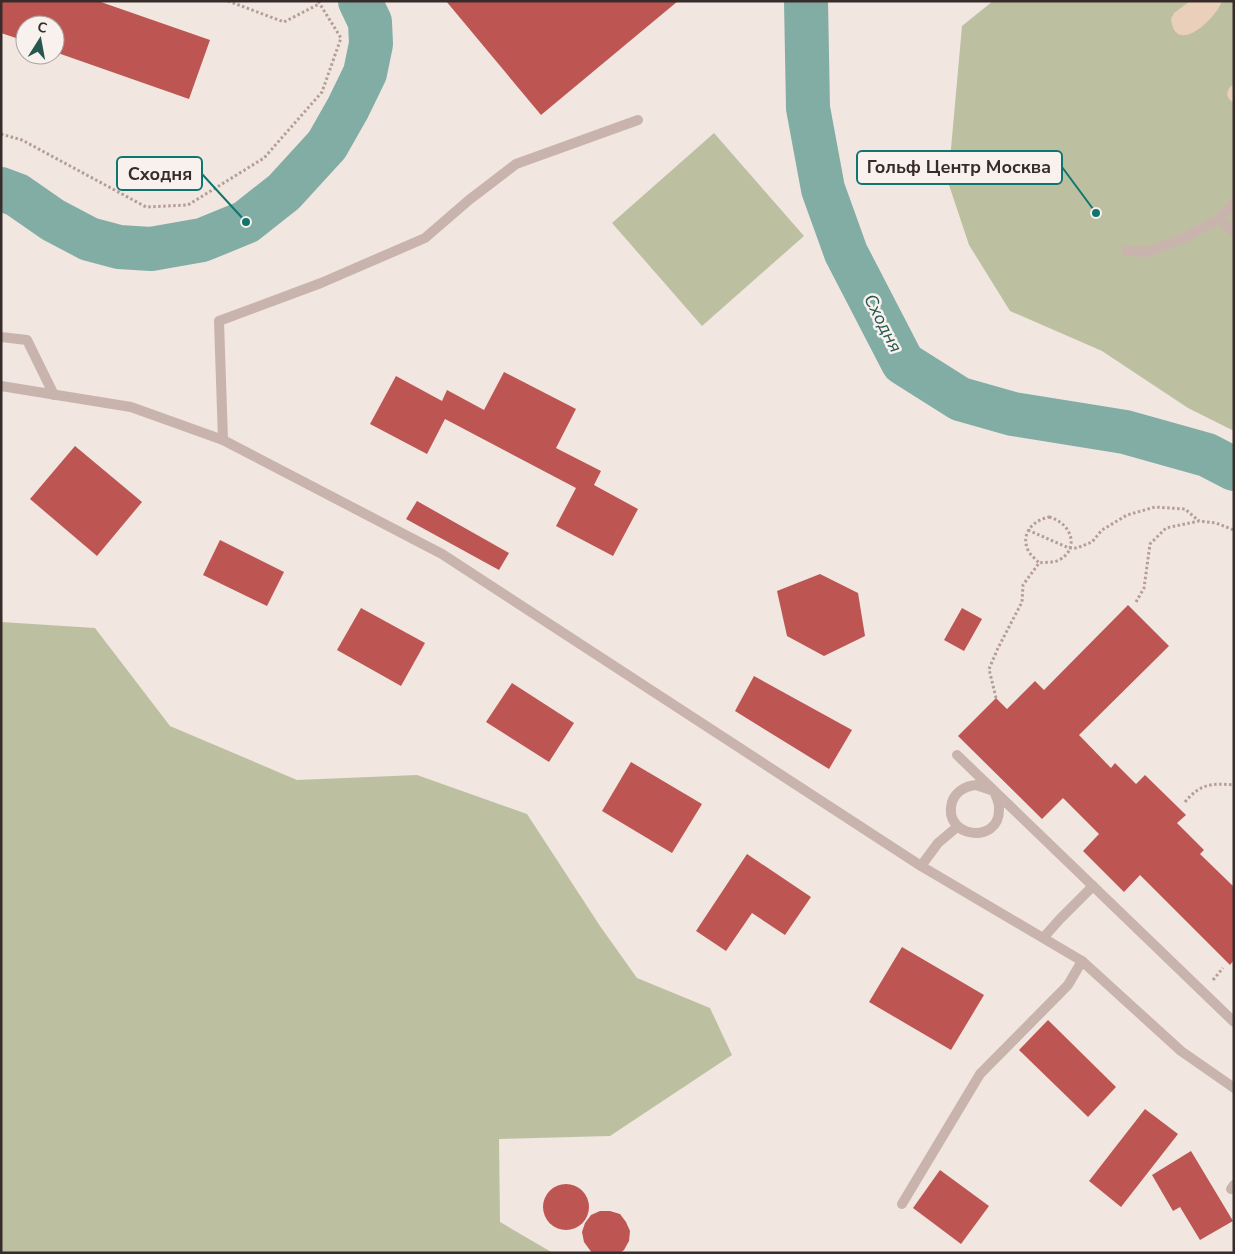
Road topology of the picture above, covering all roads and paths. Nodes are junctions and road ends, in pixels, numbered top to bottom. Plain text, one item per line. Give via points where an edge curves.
1 (228, 1) edge
2 (318, 3) edge
3 (638, 120) dead end
4 (1, 134) edge
5 (1234, 202) edge
6 (1219, 219) junction
7 (1234, 232) edge
8 (1126, 251) dead end
9 (1, 337) edge
10 (1, 386) edge
11 (54, 395) junction
12 (223, 440) junction
13 (1199, 521) junction
14 (1028, 530) junction
15 (1234, 530) edge
16 (1069, 548) junction
17 (1039, 563) junction
18 (1136, 602) dead end
19 (996, 698) dead end
20 (957, 755) dead end
21 (1234, 784) edge
22 (994, 791) junction
23 (1185, 802) dead end
24 (958, 827) junction
25 (921, 866) junction
26 (1094, 886) junction
27 (1044, 937) junction
28 (1082, 961) junction
29 (1233, 1019) edge
30 (1234, 1088) edge
31 (902, 1204) dead end

1 - 2 path via 284,22
2 - 4 path via 341,38 322,92 264,158 188,205 146,207 22,140
3 - 12 lane via 516,164 425,238 321,283 219,320
5 - 6 lane
6 - 7 lane
6 - 8 lane via 1147,252
9 - 11 lane via 27,340
10 - 11 lane
11 - 12 lane via 131,407
12 - 25 lane via 442,554
13 - 15 path
13 - 16 path via 1185,509 1155,507 1127,515 1102,530 1092,542
13 - 18 path via 1166,528 1150,544 1144,588
14 - 16 path
14 - 16 path via 1040,519 1058,520 1070,532
14 - 17 path via 1028,550
16 - 17 path via 1058,560
17 - 19 path via 1023,585 1022,602 989,669
20 - 22 lane
21 - 23 path via 1215,784 1194,790
22 - 24 lane via 1000,810 992,827 975,833
22 - 24 lane via 976,785 958,792 951,809
22 - 26 lane
24 - 25 lane via 938,843
25 - 27 lane
26 - 27 lane
26 - 29 lane
27 - 28 lane
28 - 30 lane via 1181,1051
28 - 31 lane via 1068,985 980,1074

